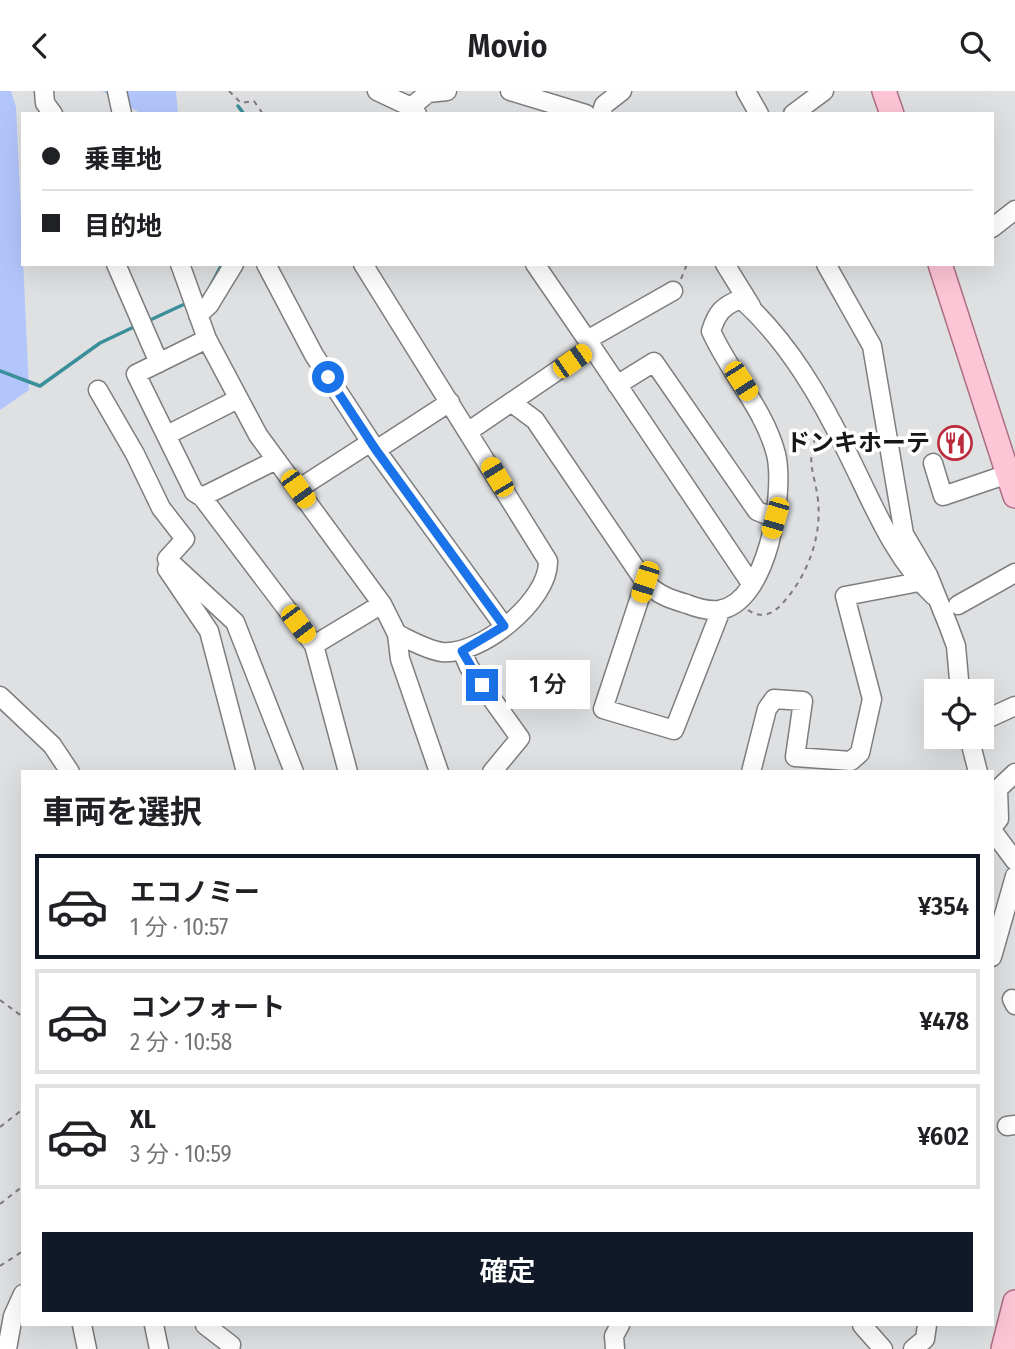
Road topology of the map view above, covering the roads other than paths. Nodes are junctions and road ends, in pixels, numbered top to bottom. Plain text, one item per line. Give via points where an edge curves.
1 (44, 91) edge
2 (117, 91) edge
3 (377, 91) edge
4 (447, 91) edge
5 (510, 91) edge
6 (622, 91) edge
7 (746, 91) edge
8 (824, 91) edge
9 (884, 91) edge
10 (427, 92) edge
11 (414, 110) edge
12 (52, 112) edge
13 (122, 112) edge
14 (579, 112) edge
15 (602, 112) edge
16 (758, 112) edge
17 (796, 112) edge
18 (891, 112) edge
19 (1015, 210) edge
20 (994, 226) edge
21 (117, 266) edge
22 (181, 266) edge
23 (233, 266) edge
24 (267, 266) edge
25 (364, 266) edge
26 (536, 266) edge
27 (726, 266) edge
28 (827, 266) edge
29 (941, 266) edge
30 (673, 291) dead end
31 (755, 311) junction
32 (198, 316) junction
33 (207, 339) junction
34 (589, 343) junction
35 (159, 363) junction
36 (617, 385) junction
37 (98, 390) dead end
38 (238, 398) junction
39 (450, 402) junction
40 (512, 403) junction
41 (469, 431) junction
42 (167, 435) junction
43 (374, 446) junction
44 (1008, 458) edge
45 (276, 460) junction
46 (933, 463) dead end
47 (298, 489) junction
48 (1015, 496) edge
49 (202, 497) junction
50 (775, 518) junction
51 (167, 559) junction
52 (1015, 573) edge
53 (645, 582) junction
54 (919, 582) junction
55 (752, 585) junction
56 (934, 596) junction
57 (382, 604) junction
58 (728, 605) junction
59 (958, 605) dead end
60 (504, 626) junction
61 (397, 634) junction
62 (314, 645) junction
63 (462, 651) junction
64 (959, 679) edge
65 (0, 696) edge
66 (1015, 706) edge
67 (994, 715) edge
68 (975, 749) edge
69 (794, 765) edge
70 (68, 770) edge
71 (245, 770) edge
72 (293, 770) edge
73 (347, 770) edge
74 (438, 770) edge
75 (494, 770) edge
76 (752, 770) edge
77 (978, 770) edge
78 (1015, 773) edge
79 (994, 826) edge
80 (994, 832) edge
81 (1013, 858) edge
82 (994, 863) edge
83 (1015, 876) edge
84 (994, 950) edge
85 (21, 1298) edge
86 (1015, 1302) edge
87 (82, 1326) edge
88 (155, 1326) edge
89 (206, 1326) edge
90 (619, 1326) edge
91 (863, 1326) edge
92 (7, 1349) edge
93 (87, 1349) edge
94 (159, 1349) edge
95 (230, 1349) edge
96 (615, 1349) edge
97 (883, 1349) edge
98 (1003, 1349) edge

1 - 12 street
2 - 13 street
3 - 11 street
4 - 10 street
5 - 14 street
6 - 15 street
7 - 16 street
8 - 17 street
9 - 18 main road
10 - 11 street
19 - 20 street
21 - 35 street
22 - 32 street
23 - 32 street
24 - 43 street via 314,355
25 - 39 street
26 - 34 street
27 - 31 street
28 - 56 street via 872,346 904,534 928,575
29 - 44 main road
30 - 34 street
31 - 50 street via 741,299 728,303 717,313 711,331 765,422 776,456 780,492
31 - 54 street via 790,352 828,417 867,499
32 - 33 street
33 - 35 street
33 - 38 street
34 - 36 street
34 - 40 street
35 - 42 street via 136,374
36 - 50 street via 654,362 757,511
36 - 55 street
37 - 51 street via 161,508 185,539
38 - 42 street
38 - 45 street
39 - 41 street
39 - 43 street
40 - 41 street
40 - 53 street via 535,420
41 - 60 street via 548,561 548,575 531,605
42 - 49 street via 194,492
43 - 47 street
43 - 60 street
44 - 46 street via 943,496
44 - 48 main road
45 - 47 street
45 - 49 street
47 - 57 street
49 - 62 street
50 - 55 street
51 - 71 street via 163,562 209,631
51 - 72 street via 235,622
52 - 59 street
53 - 58 street via 658,595 700,609
53 - 58 street via 603,709 674,730
54 - 56 street
54 - 69 street via 845,596 872,699 860,753 851,761
55 - 58 street
56 - 64 street via 956,646
57 - 61 street
57 - 62 street
60 - 63 street
61 - 63 street via 440,652
61 - 74 street via 400,659
62 - 73 street
63 - 75 street via 520,738
65 - 70 street via 52,745
66 - 67 street
68 - 77 street
69 - 76 street via 803,701 774,699 767,709
78 - 79 street via 998,789 999,819
80 - 81 street
81 - 82 street
83 - 84 street
85 - 92 street
86 - 98 main road
87 - 93 street
88 - 94 street
89 - 95 street via 231,1345
90 - 96 street
91 - 97 street

